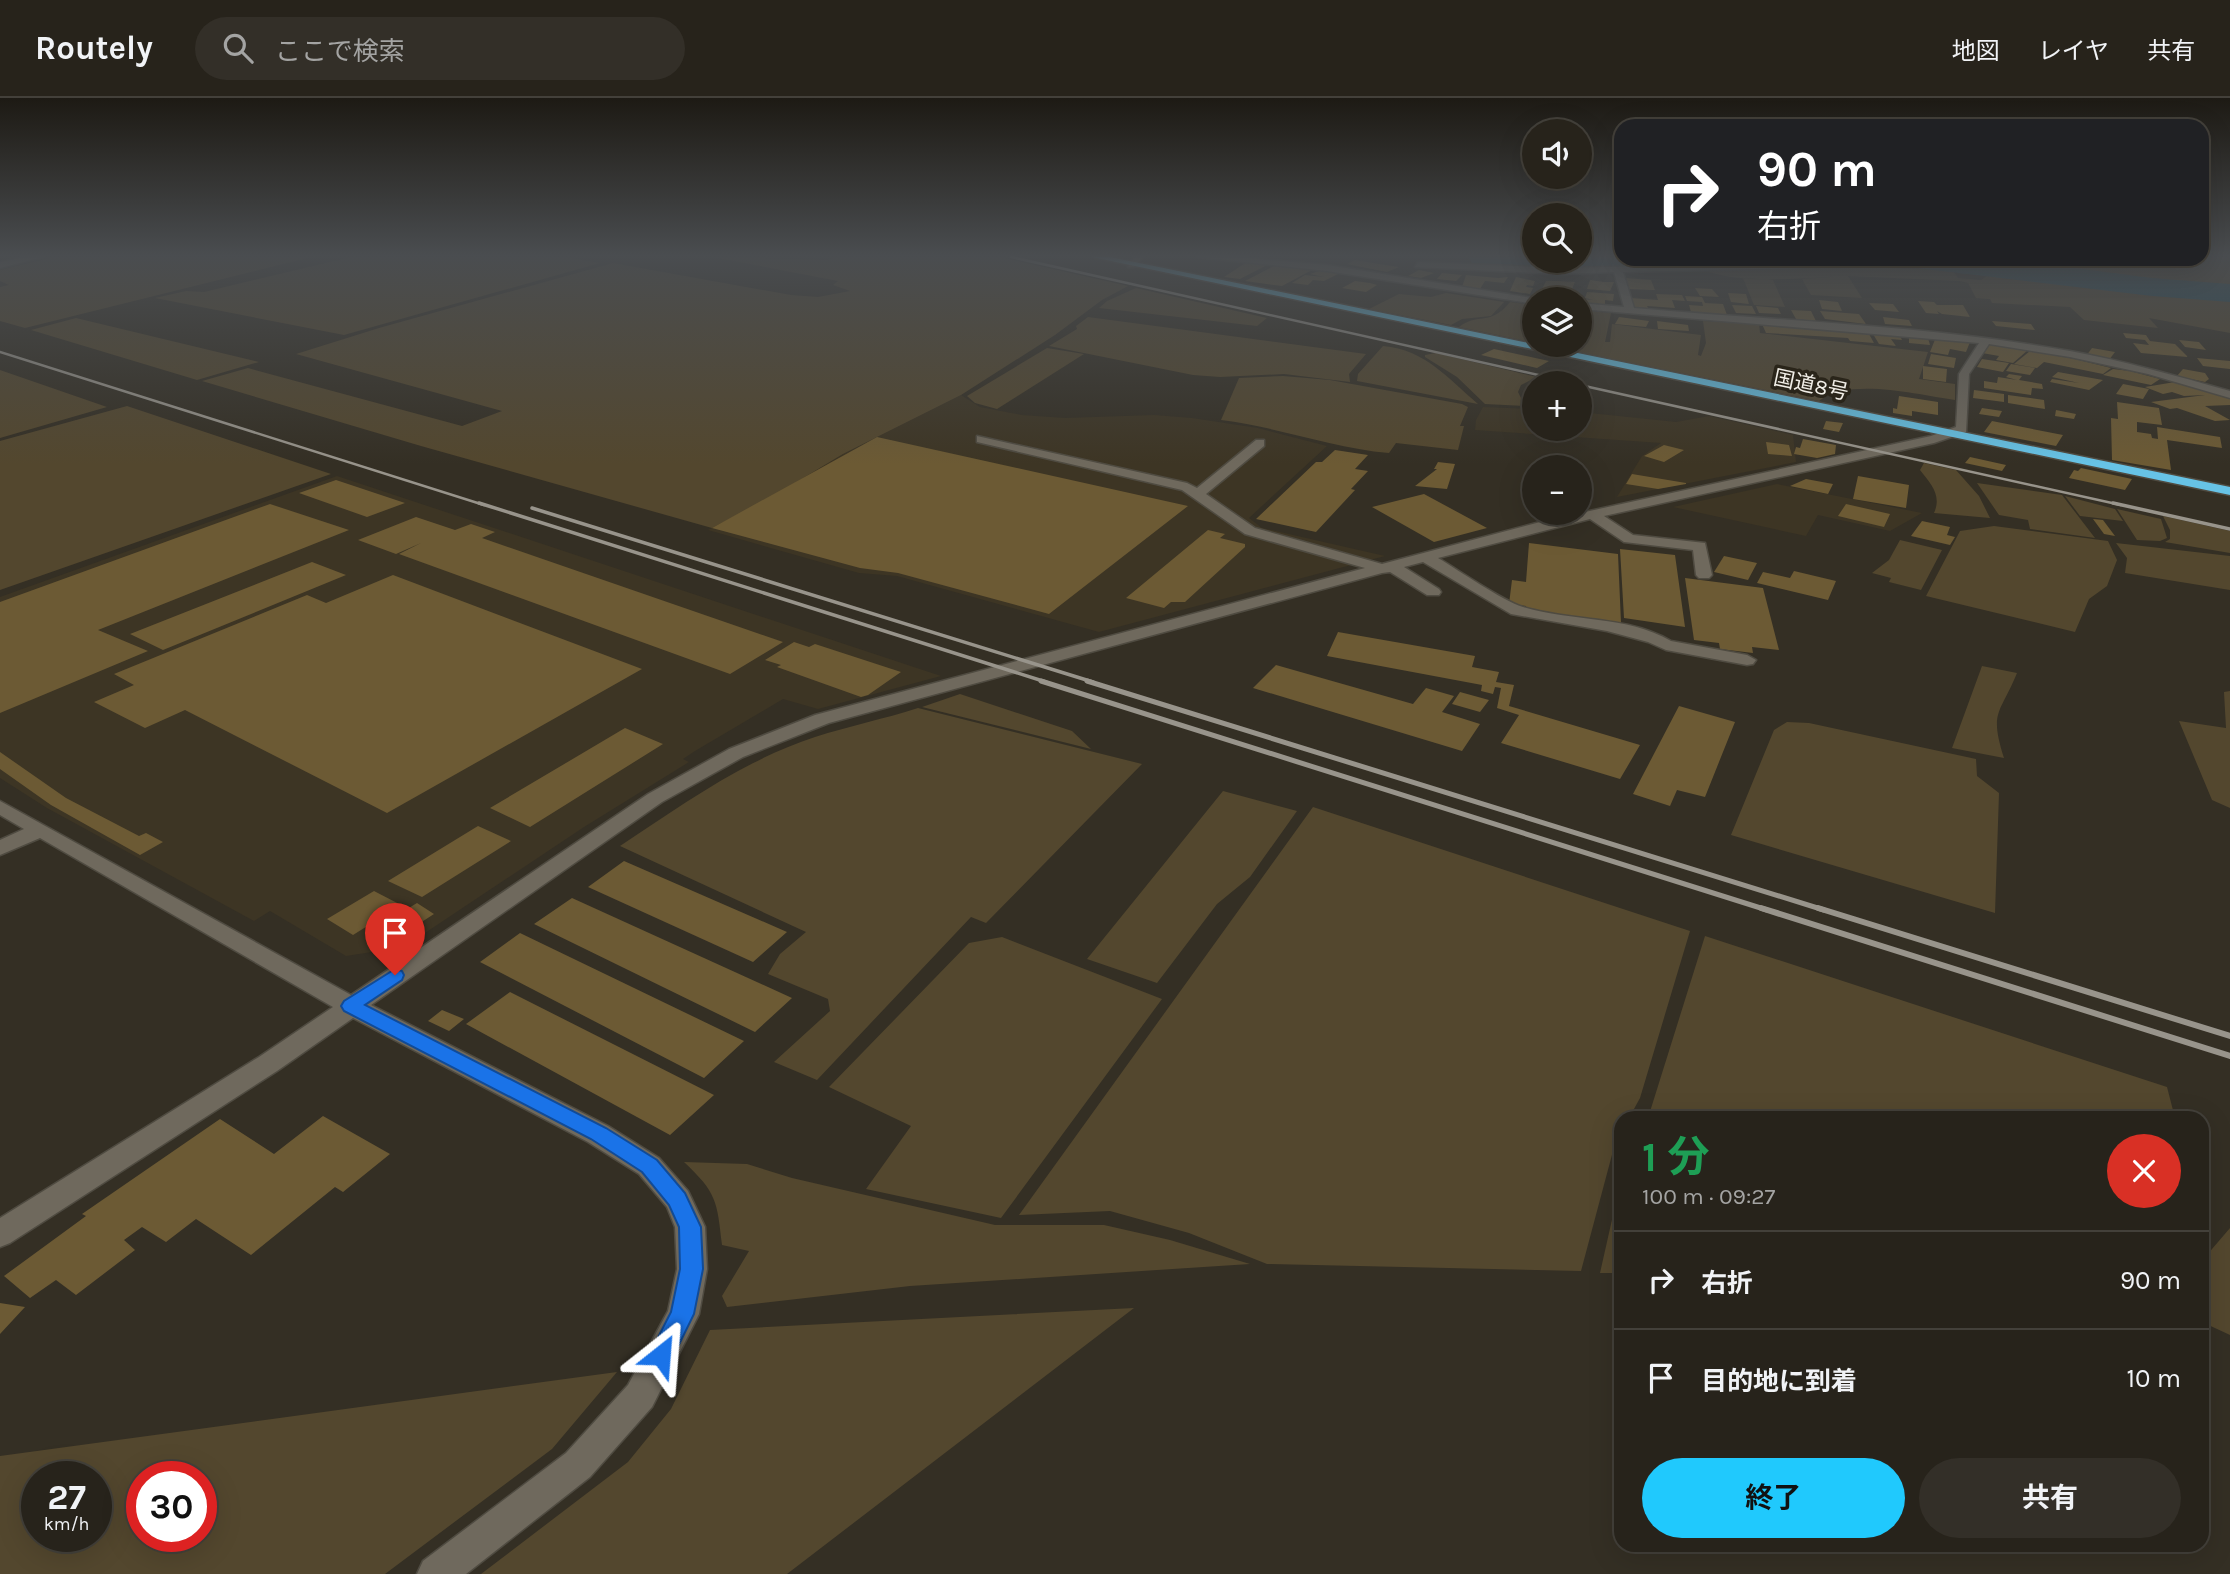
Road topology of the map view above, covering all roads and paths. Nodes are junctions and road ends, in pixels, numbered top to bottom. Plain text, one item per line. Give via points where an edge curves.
1 (1442, 326) edge
2 (1849, 326) edge
3 (1989, 337) junction
4 (2230, 395) edge
5 (1950, 433) junction
6 (981, 439) dead end
7 (1260, 443) dead end
8 (2230, 491) edge
9 (1197, 494) junction
10 (1592, 514) joint
11 (1529, 525) edge
12 (1427, 558) junction
13 (1389, 568) junction
14 (1704, 575) dead end
15 (1433, 592) dead end
16 (1747, 660) dead end
17 (0, 807) edge
18 (38, 831) junction
19 (0, 848) edge
20 (351, 1006) junction
21 (0, 1234) edge
22 (436, 1574) edge

1 - 5 highway, 国道8号
2 - 3 street
3 - 4 street via 2142,370
3 - 5 street via 1964,374 1962,429
5 - 8 highway, 国道8号
5 - 10 street via 1887,451
6 - 9 street via 1187,487
7 - 9 street
9 - 13 street via 1250,531
10 - 14 street via 1629,539 1700,546
11 - 12 street
12 - 13 street
12 - 16 street via 1517,611 1608,626 1666,645
13 - 15 street
13 - 20 street via 952,683 779,734 655,798
17 - 18 street
18 - 19 street
18 - 20 street
20 - 21 street via 268,1065
20 - 22 street via 598,1133 649,1166 678,1199 690,1227 692,1269 682,1314 640,1396 578,1465

